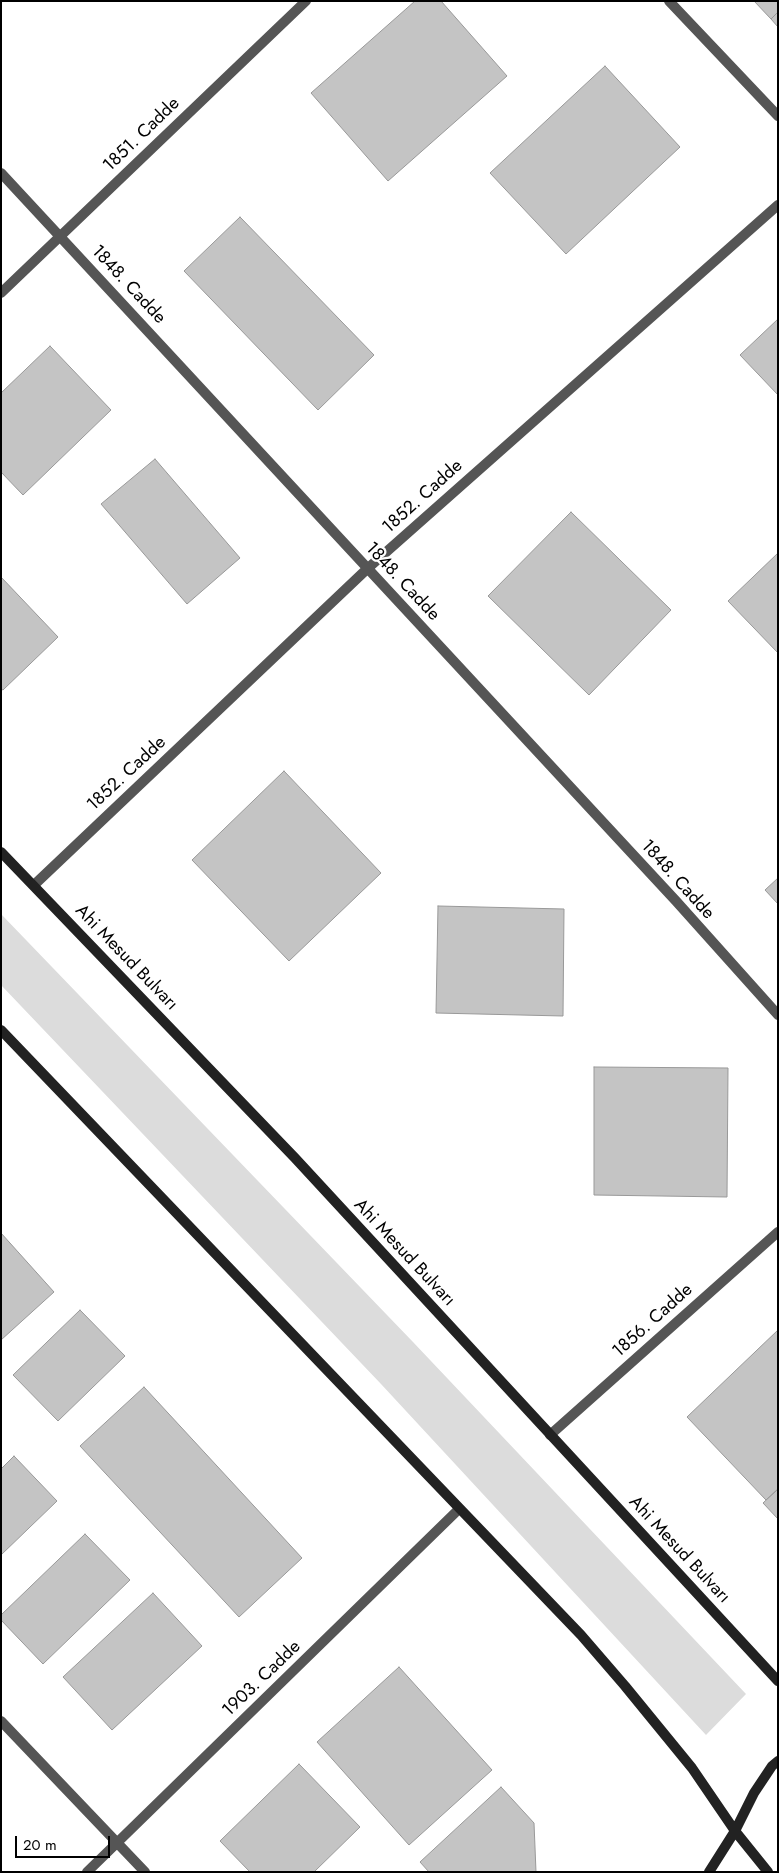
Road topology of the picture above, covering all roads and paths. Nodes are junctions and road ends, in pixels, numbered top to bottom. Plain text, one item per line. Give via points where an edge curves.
1 (306, 1) edge
2 (669, 1) edge
3 (778, 116) edge
4 (1, 174) edge
5 (778, 205) edge
6 (60, 236) junction
7 (1, 293) edge
8 (367, 569) junction
9 (1, 852) edge
10 (34, 885) junction
11 (778, 1016) edge
12 (1, 1030) edge
13 (778, 1232) edge
14 (550, 1435) junction
15 (459, 1509) junction
16 (778, 1681) edge
17 (1, 1721) edge
18 (778, 1761) edge
19 (734, 1831) junction
20 (118, 1842) junction
21 (87, 1872) edge
22 (145, 1872) edge
23 (709, 1872) edge
24 (768, 1872) edge

1 - 6 street, 1851. Cadde
2 - 3 street
4 - 6 street, 1848. Cadde
5 - 8 street, 1852. Cadde
6 - 7 street, 1851. Cadde
6 - 8 street, 1848. Cadde
8 - 10 street, 1852. Cadde
8 - 11 street, 1848. Cadde
9 - 10 main road, Ahi Mesud Bulvarı
10 - 14 main road, Ahi Mesud Bulvarı via 295,1158
12 - 15 main road
13 - 14 street, 1856. Cadde
14 - 16 main road, Ahi Mesud Bulvarı
15 - 19 main road via 581,1635 625,1686 692,1768
15 - 20 street, 1903. Cadde
17 - 20 street
18 - 19 main road via 754,1793
19 - 23 main road
19 - 24 main road
20 - 21 street, 1903. Cadde
20 - 22 street

